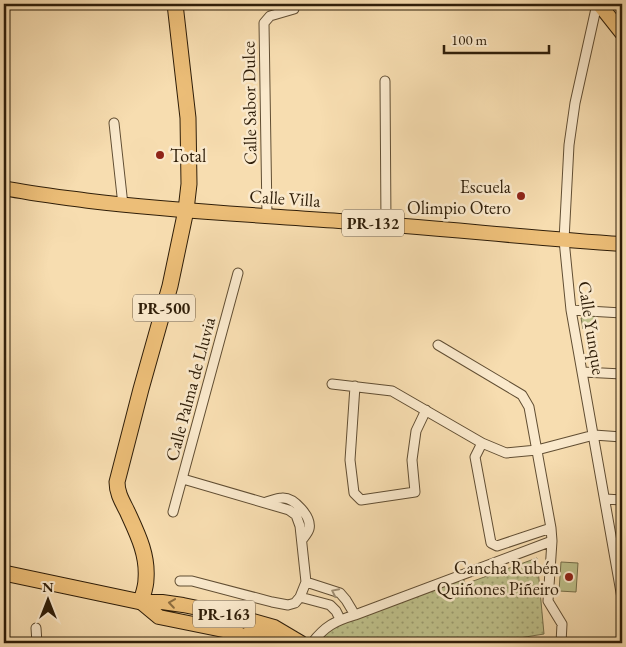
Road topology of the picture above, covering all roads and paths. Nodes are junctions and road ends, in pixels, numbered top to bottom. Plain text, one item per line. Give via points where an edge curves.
1 (175, 4) edge
2 (598, 4) edge
3 (294, 9) dead end
4 (622, 32) edge
5 (385, 81) dead end
6 (114, 123) dead end
7 (5, 189) edge
8 (123, 204) junction
9 (186, 210) junction
10 (267, 216) junction
11 (386, 224) junction
12 (564, 240) junction
13 (622, 244) edge
14 (238, 273) dead end
15 (571, 310) junction
16 (622, 313) edge
17 (438, 345) dead end
18 (583, 372) junction
19 (622, 374) edge
20 (332, 384) dead end
21 (355, 386) junction
22 (426, 410) junction
23 (594, 435) junction
24 (622, 437) edge
25 (482, 443) junction
26 (537, 450) junction
27 (183, 480) junction
28 (604, 499) junction
29 (622, 500) edge
30 (173, 512) dead end
31 (551, 528) junction
32 (552, 541) junction
33 (619, 565) edge
34 (10, 575) edge
35 (180, 581) dead end
36 (306, 582) junction
37 (300, 597) junction
38 (622, 598) edge
39 (141, 602) junction
40 (355, 615) junction
41 (340, 620) junction
42 (200, 625) junction
43 (36, 628) dead end
44 (36, 642) edge
45 (46, 643) edge
46 (262, 643) edge
47 (283, 643) edge
48 (301, 643) edge
49 (312, 643) edge
50 (561, 643) edge

1 - 9 highway, PR-500 / PR-500 via 188,118
2 - 4 main road
2 - 12 street, Calle Yunque via 575,103 569,145
3 - 10 street, Calle Sabor Dulce via 270,16 264,23
5 - 11 street
6 - 8 street
7 - 8 main road, Calle Villa / PR-132
8 - 9 main road, Calle Villa / PR-132
9 - 10 main road, Calle Villa / PR-132
9 - 39 highway, PR-500 / PR-500 via 170,286 117,482 119,496 138,534 146,561
10 - 11 main road, Calle Villa / PR-132
11 - 12 main road, Calle Villa / PR-132
12 - 13 main road, Calle Villa / PR-132
12 - 15 street, Calle Yunque
14 - 27 street, Calle Palma de Lluvia
15 - 16 street
15 - 18 street, Calle Yunque
17 - 26 street via 522,395 529,407
18 - 19 street
18 - 23 street, Calle Yunque
20 - 21 street
21 - 22 street via 392,391
21 - 22 street via 350,460 354,493 360,500 415,492 412,460 416,431
22 - 25 street
23 - 24 street
23 - 26 street
23 - 28 street, Calle Yunque
25 - 26 street via 506,453
25 - 31 street via 475,457 492,543 497,546
26 - 31 street
27 - 30 street, Calle Palma de Lluvia
27 - 36 street via 289,510 296,515
28 - 29 street
28 - 33 street, Calle Yunque
31 - 32 street
32 - 40 street
32 - 50 street via 548,600 562,624
33 - 38 street, Calle Yunque
34 - 39 highway, PR-163
35 - 37 street via 192,581 288,605 296,603
36 - 37 street
40 -> 36 street via 340,593
37 - 41 street via 330,605
39 - 42 main road, PR-163 via 159,616
48 -> 39 main road, PR-163 via 274,627 232,615 183,605
40 - 41 street
41 - 49 street via 320,633
42 - 46 main road, PR-163
42 - 47 main road via 246,629
43 - 44 street
44 - 45 street

